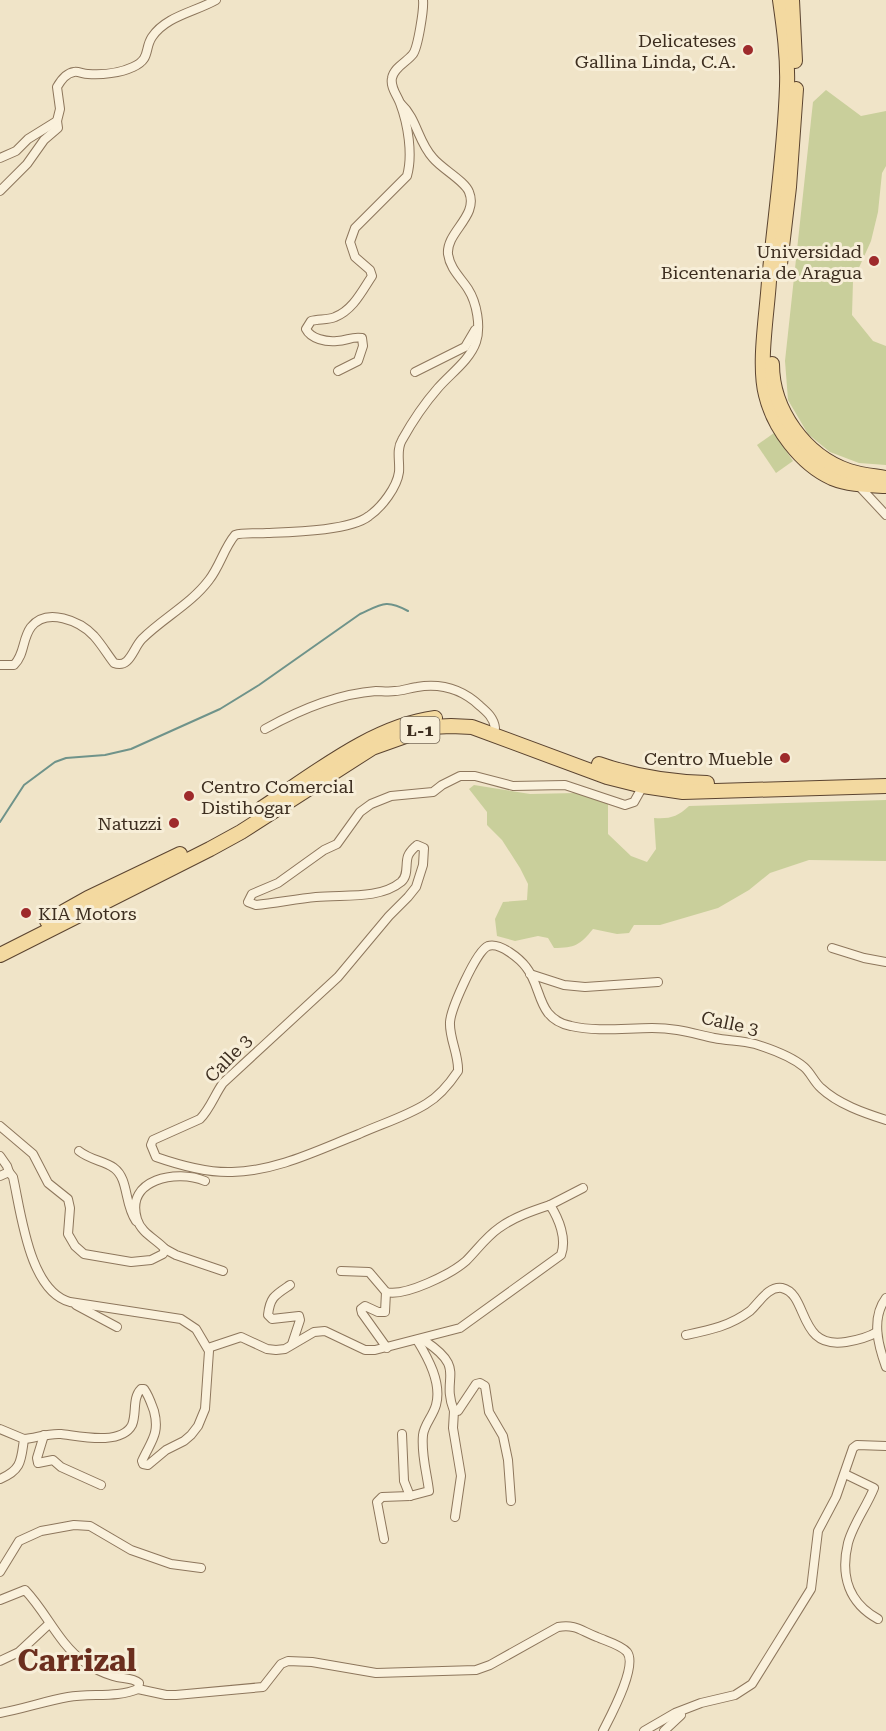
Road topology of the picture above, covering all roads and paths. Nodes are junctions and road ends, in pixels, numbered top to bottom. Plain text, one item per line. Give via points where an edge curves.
1 (216, 0) edge
2 (423, 0) edge
3 (780, 0) edge
4 (792, 0) edge
5 (401, 104) junction
6 (57, 121) junction
7 (0, 158) edge
8 (0, 190) edge
9 (477, 325) junction
10 (338, 371) dead end
11 (415, 372) dead end
12 (886, 478) edge
13 (858, 484) junction
14 (886, 486) edge
15 (886, 515) edge
16 (0, 665) edge
17 (495, 728) junction
18 (265, 729) dead end
19 (886, 778) edge
20 (643, 786) junction
21 (886, 786) edge
22 (0, 945) edge
23 (832, 948) dead end
24 (0, 955) edge
25 (886, 962) edge
26 (530, 974) junction
27 (658, 982) dead end
28 (886, 1120) edge
29 (0, 1126) edge
30 (79, 1151) dead end
31 (0, 1156) edge
32 (4, 1174) edge
33 (205, 1181) dead end
34 (583, 1188) dead end
35 (550, 1205) junction
36 (138, 1224) junction
37 (165, 1249) junction
38 (223, 1271) dead end
39 (341, 1271) dead end
40 (290, 1285) dead end
41 (386, 1292) junction
42 (886, 1298) edge
43 (70, 1302) junction
44 (117, 1327) dead end
45 (877, 1332) junction
46 (686, 1335) dead end
47 (417, 1340) junction
48 (292, 1344) junction
49 (207, 1348) junction
50 (387, 1348) junction
51 (886, 1366) edge
52 (454, 1411) junction
53 (0, 1429) edge
54 (402, 1434) dead end
55 (44, 1435) junction
56 (24, 1439) junction
57 (886, 1446) edge
58 (845, 1474) junction
59 (0, 1479) edge
60 (101, 1485) dead end
61 (411, 1496) junction
62 (511, 1501) dead end
63 (456, 1517) dead end
64 (384, 1539) dead end
65 (201, 1568) dead end
66 (0, 1572) edge
67 (0, 1600) edge
68 (878, 1619) dead end
69 (49, 1624) junction
70 (0, 1662) edge
71 (138, 1689) junction
72 (690, 1707) junction
73 (0, 1713) edge
74 (603, 1731) edge
75 (644, 1731) edge
76 (664, 1731) edge

1 - 6 street via 158,30 142,62 103,74 75,71 67,75 57,87
2 - 5 street via 414,53 392,79
3 - 13 main road via 787,85 764,384 779,425 801,456 832,477
4 - 12 main road via 795,112 773,325 773,382 780,406 810,448 850,472
5 - 9 street via 438,165 469,191 471,205 448,249 450,264 473,298
5 - 10 street via 408,134 407,176 355,228 350,242 355,256 372,276 344,312 311,321 306,329 328,341 362,338 358,361
6 - 7 street
6 - 8 street via 58,128
9 - 11 street via 465,347
9 - 16 street via 476,343 469,355 422,407 399,445 398,475 383,502 368,518 347,526 235,535 196,595 144,637 123,664 114,663 92,634 55,616 36,622 27,633 22,654 14,665
13 - 14 main road
13 - 15 street
17 - 18 street via 488,714 456,689 418,687 314,705
17 - 19 main road, L-1 via 609,768 685,783
17 - 22 main road, L-1 via 471,719 448,717 409,723 367,740 207,841
20 - 21 main road, L-1 via 683,792
20 - 24 main road, L-1 via 607,777 472,728 431,727 372,748 242,832
20 - 26 street, Calle 3 via 634,802 625,805 565,785 513,786 460,776 433,792 391,796 360,812 337,844 278,883 252,894 248,902 256,905 388,890 405,877 408,855 417,845 424,848 425,854 416,887 338,977 223,1083 206,1113 153,1140 153,1153 170,1162 200,1168 231,1172 265,1169 404,1115 429,1103 458,1071 450,1022 463,985 483,950 495,945 503,949
23 - 25 street
26 - 27 street via 585,987
26 - 28 street, Calle 3 via 548,1013 571,1027 686,1030 752,1043 795,1061 840,1101
29 - 37 street via 33,1154 48,1183 68,1199 68,1234 84,1254 131,1262 151,1260
30 - 36 street via 121,1174 129,1210
31 - 32 street via 7,1166
32 - 43 street via 13,1177 31,1259 51,1290
33 - 36 street via 171,1176 151,1183 136,1201
34 - 35 street
35 - 41 street via 500,1227 465,1262 447,1273 399,1293
35 - 47 street via 561,1230 561,1256 469,1323
36 - 37 street
37 - 38 street
39 - 41 street via 369,1272
40 - 48 street via 275,1295 268,1315 272,1319 299,1316
41 - 50 street via 385,1312 365,1306 361,1309
42 - 45 street via 878,1315
43 - 44 street
43 - 49 street via 181,1319 196,1329
45 - 46 street via 867,1338 830,1343 810,1328 792,1294 779,1288 770,1290 737,1321
45 - 51 street
47 - 50 street
47 - 52 street via 425,1341 447,1359 452,1371 450,1394
47 - 61 street via 426,1354 438,1393 436,1407 423,1433 429,1491
48 - 49 street via 285,1349 267,1349 241,1337
48 - 50 street via 314,1332 325,1331 365,1350
49 - 55 street via 207,1397 198,1426 184,1441 148,1465 142,1461 155,1436 157,1422 144,1389 136,1395 132,1424 117,1436
52 - 62 street via 462,1408 476,1384 485,1386 489,1412 503,1436
52 - 63 street via 461,1476
53 - 56 street
54 - 61 street via 404,1481
55 - 56 street
55 - 60 street via 38,1463 53,1460
56 - 59 street via 18,1467
57 - 58 street via 857,1445
58 - 68 street via 874,1488 848,1542 846,1578 857,1603
58 - 72 street via 818,1531 811,1589 752,1684 735,1695
61 - 64 street via 378,1499
65 - 66 street via 171,1564 130,1550 90,1526 74,1524 41,1531 19,1541
67 - 69 street via 25,1590
69 - 70 street via 19,1652
69 - 71 street via 85,1662 114,1677 134,1679 139,1683
71 - 73 street via 71,1696
71 - 74 street via 176,1695 263,1687 288,1661 376,1673 477,1670 570,1625 622,1648 629,1655 617,1703
72 - 75 street
72 - 76 street

